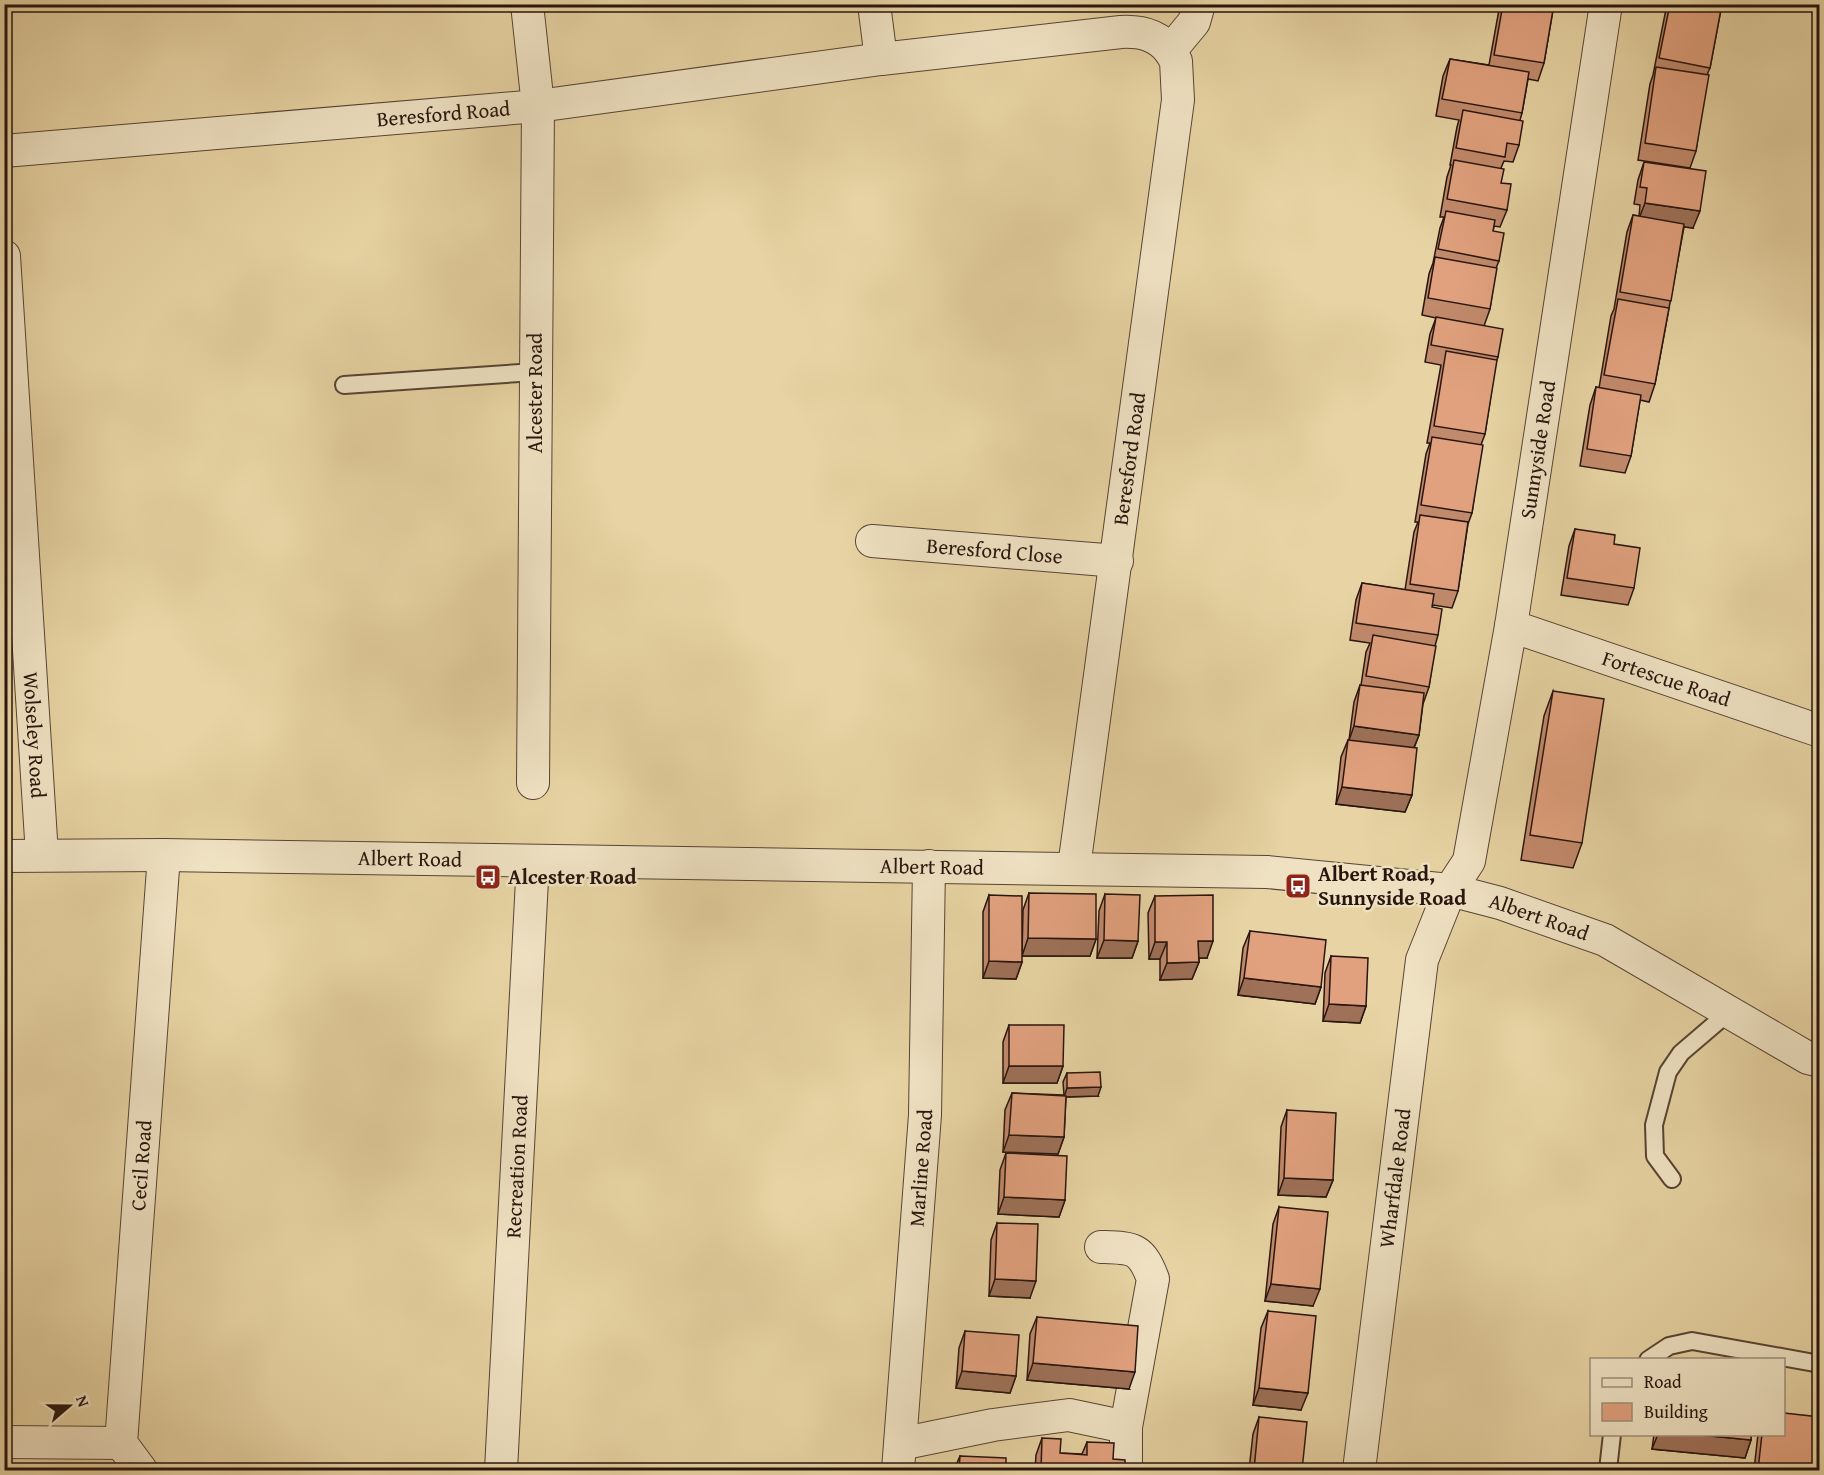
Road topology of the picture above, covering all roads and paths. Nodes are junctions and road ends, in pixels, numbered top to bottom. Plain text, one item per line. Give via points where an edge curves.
1 (527, 4) edge
2 (874, 4) edge
3 (1199, 4) edge
4 (1606, 4) edge
5 (1170, 51) junction
6 (880, 59) junction
7 (538, 106) junction
8 (4, 151) edge
9 (4, 256) edge
10 (535, 372) junction
11 (344, 385) dead end
12 (872, 541) dead end
13 (1117, 561) junction
14 (1511, 626) junction
15 (1820, 731) edge
16 (533, 783) dead end
17 (42, 855) junction
18 (164, 855) junction
19 (4, 856) edge
20 (533, 861) junction
21 (929, 866) junction
22 (1074, 867) junction
23 (1450, 890) junction
24 (1729, 1012) junction
25 (1820, 1061) edge
26 (1672, 1179) dead end
27 (1101, 1247) dead end
28 (1650, 1358) edge
29 (1820, 1364) edge
30 (1126, 1427) junction
31 (1612, 1436) edge
32 (4, 1442) edge
33 (122, 1443) junction
34 (899, 1457) edge
35 (141, 1470) edge
36 (501, 1470) edge
37 (1126, 1470) edge
38 (1359, 1470) edge
39 (1608, 1470) edge

1 - 7 street, Alcester Road
2 - 6 street
3 - 5 street via 1194,22
4 - 14 street, Sunnyside Road
5 - 6 street, Beresford Road via 1157,39 1132,32
5 - 13 street, Beresford Road via 1176,61 1178,100
6 - 7 street, Beresford Road
7 - 8 street, Beresford Road
7 - 10 street, Alcester Road
9 - 17 street, Wolseley Road
10 - 11 lane
10 - 16 street, Alcester Road
12 - 13 street, Beresford Close
13 - 22 street, Beresford Road
14 - 15 street, Fortescue Road
14 - 23 street, Sunnyside Road via 1469,861
17 - 18 street, Albert Road
17 - 19 street, Albert Road
18 - 20 street, Albert Road
18 - 33 street, Cecil Road
20 - 21 street, Albert Road
20 - 36 street, Recreation Road
21 - 22 street, Albert Road
21 - 34 street, Marline Road via 925,1115
22 - 23 street, Albert Road via 1267,872
23 - 24 street, Albert Road via 1605,940
23 - 38 street, Wharfdale Road via 1422,960
24 - 25 street, Albert Road via 1808,1058
24 - 26 lane via 1681,1053 1668,1072 1654,1125 1655,1156
27 - 30 street via 1132,1248 1145,1258 1153,1279
28 - 29 lane via 1669,1346 1692,1341
30 - 34 street via 1069,1414 993,1425
30 - 37 street
31 - 39 lane
32 - 33 street
33 - 35 street

